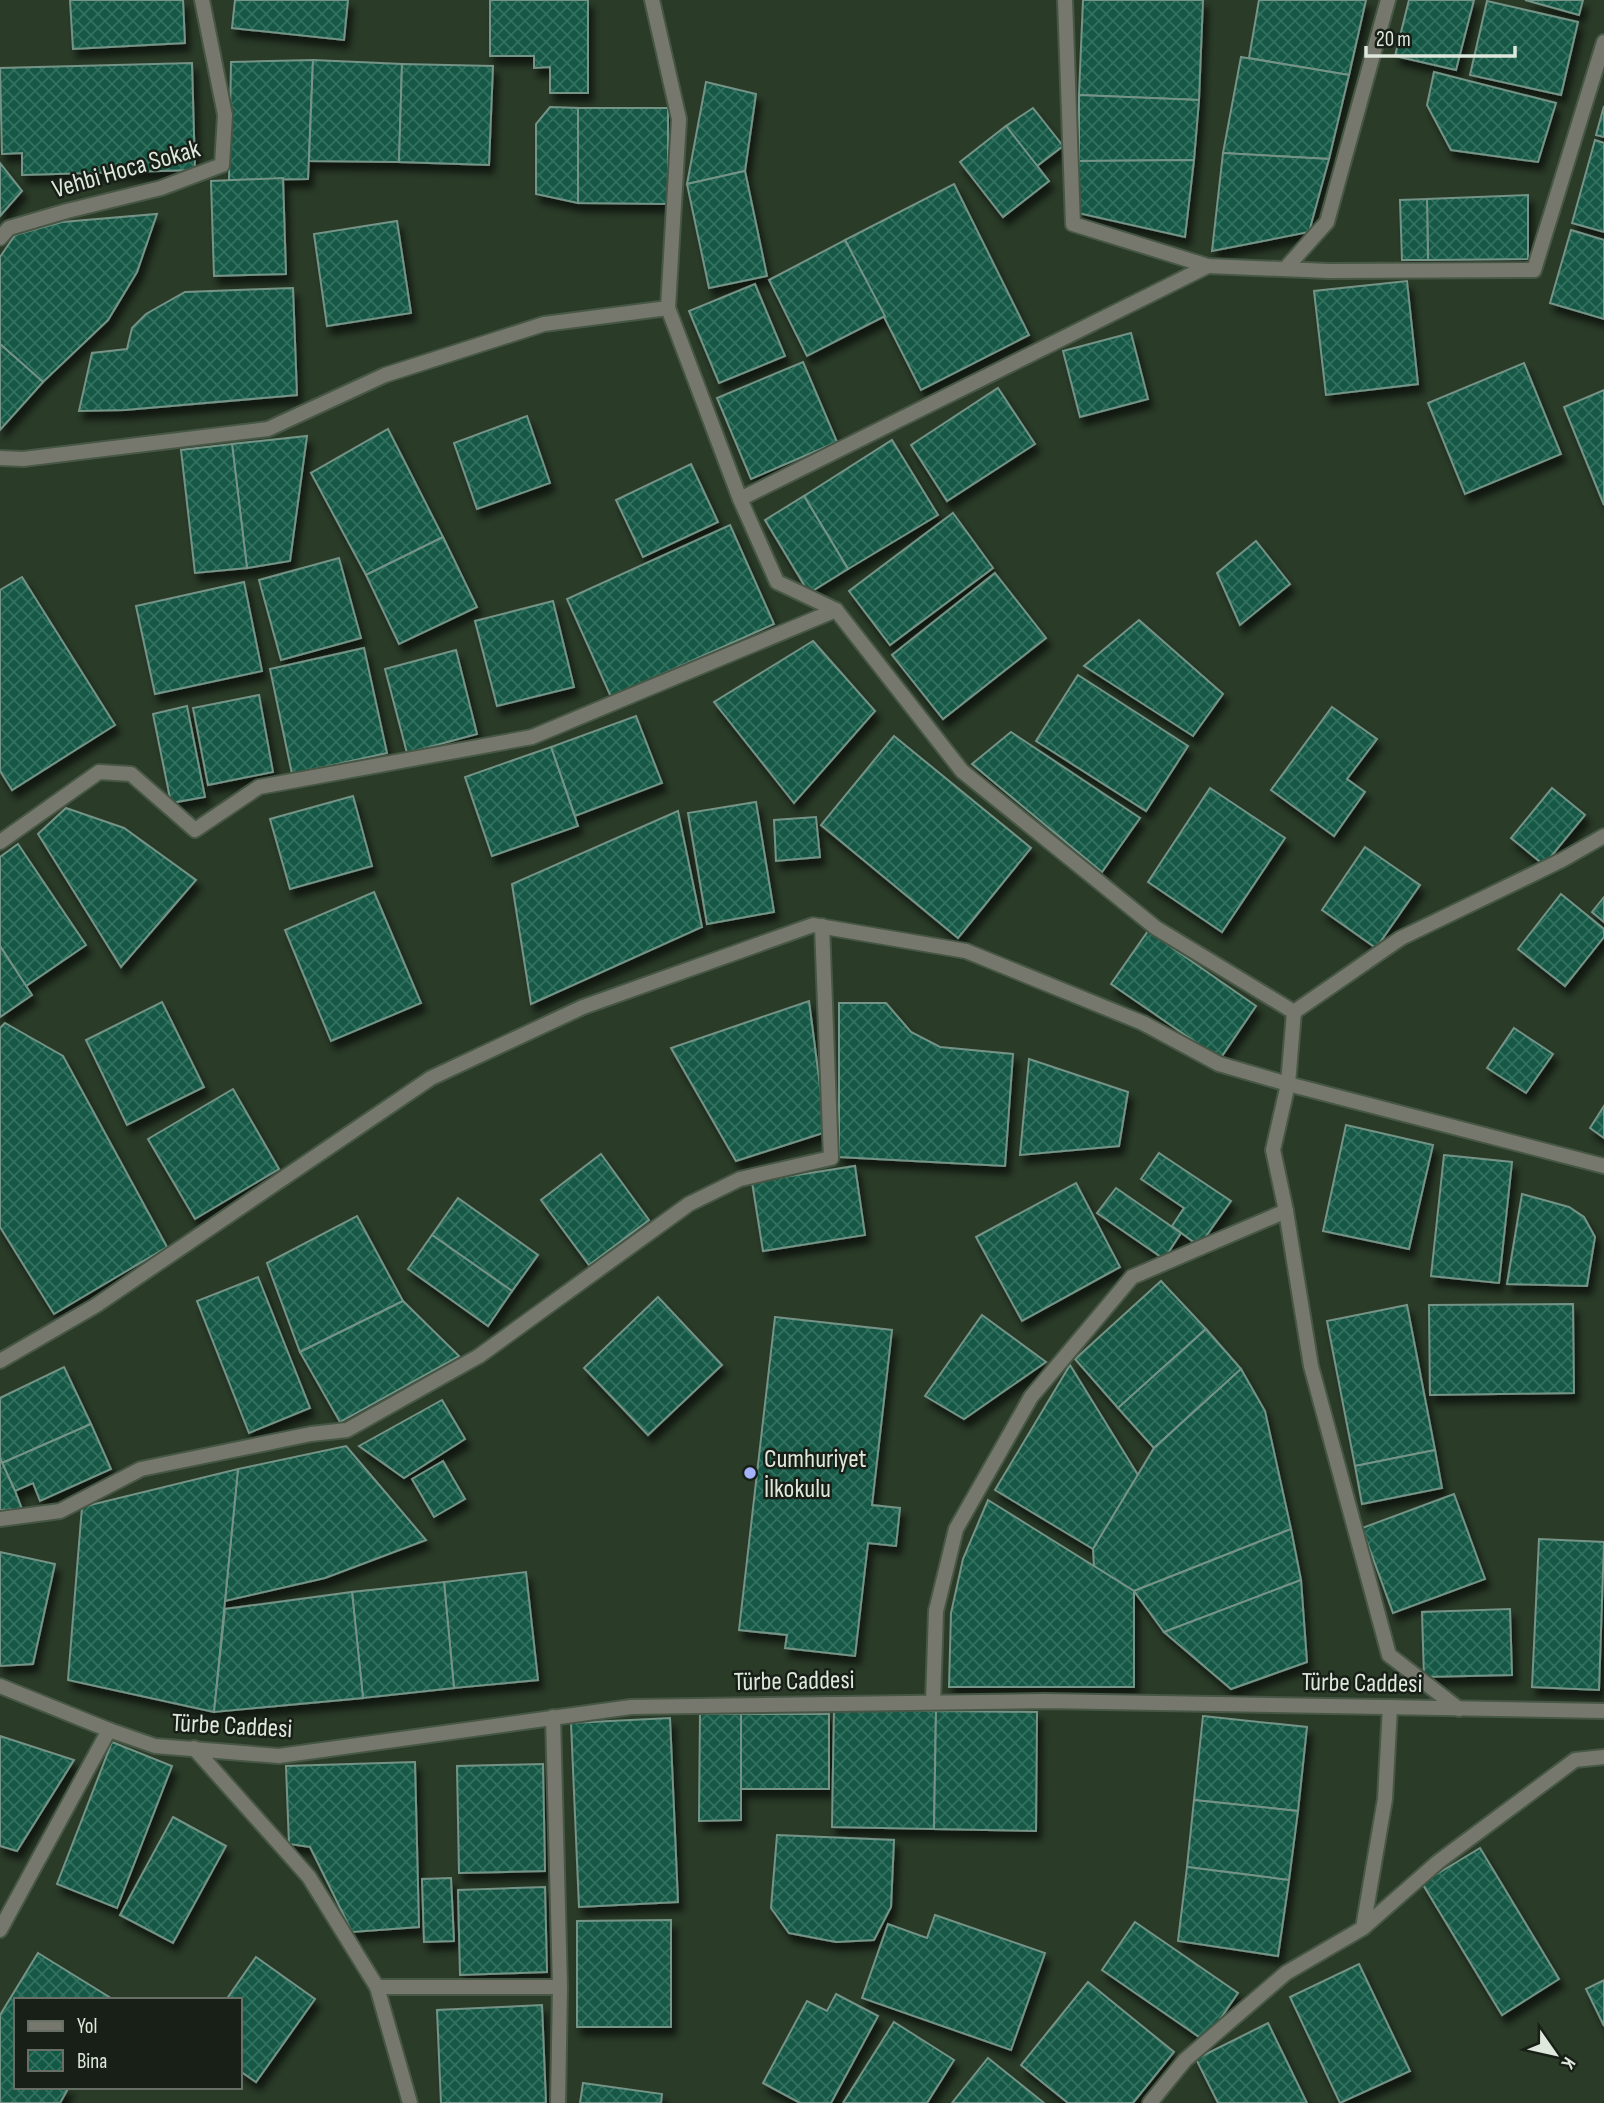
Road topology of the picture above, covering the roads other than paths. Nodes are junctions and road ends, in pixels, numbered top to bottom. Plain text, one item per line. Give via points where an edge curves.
1 (202, 0) edge
2 (652, 0) edge
3 (1065, 0) edge
4 (1388, 0) edge
5 (1604, 42) edge
6 (0, 238) edge
7 (1208, 266) junction
8 (1285, 269) junction
9 (668, 308) junction
10 (0, 458) edge
11 (740, 499) junction
12 (836, 610) junction
13 (1604, 836) edge
14 (0, 842) edge
15 (822, 926) junction
16 (1294, 1012) junction
17 (1288, 1084) junction
18 (1604, 1166) edge
19 (1286, 1211) junction
20 (0, 1360) edge
21 (0, 1519) edge
22 (0, 1686) edge
23 (933, 1702) junction
24 (1390, 1707) junction
25 (1459, 1709) junction
26 (1604, 1712) edge
27 (553, 1717) junction
28 (108, 1730) junction
29 (194, 1748) junction
30 (1604, 1757) edge
31 (1363, 1928) junction
32 (0, 1930) edge
33 (377, 1987) junction
34 (559, 1987) junction
35 (410, 2103) edge
36 (558, 2103) edge
37 (1150, 2103) edge

1 - 6 street, Vehbi Hoca Sokak via 225,115 222,165 161,188 9,228
2 - 9 street via 679,119
3 - 7 street via 1073,224
4 - 8 street via 1327,222
5 - 8 street via 1534,270
7 - 8 street
7 - 11 street
9 - 10 street via 544,324 385,375 268,429
9 - 11 street
11 - 12 street via 777,582
12 - 14 street via 532,737 260,787 195,830 131,774 99,772
12 - 16 street via 962,771 1156,928
13 - 16 street via 1401,938
15 - 17 street via 966,951 1143,1023 1219,1063
15 - 20 street via 813,925 583,1007 431,1078 95,1306
15 - 21 street via 831,1158 740,1180 689,1204 479,1356 347,1430 141,1469 60,1511
16 - 17 street
17 - 18 street
17 - 19 street via 1273,1150
19 - 23 street via 1132,1277 1031,1397 956,1529 936,1611
19 - 25 street via 1311,1366 1389,1655
22 - 28 street, Türbe Caddesi
23 - 24 street, Türbe Caddesi
23 - 27 street, Türbe Caddesi via 631,1707
24 - 25 street, Türbe Caddesi
24 - 31 street via 1385,1799
25 - 26 street, Türbe Caddesi
27 - 29 street, Türbe Caddesi via 279,1756
27 - 34 street
28 - 29 street, Türbe Caddesi via 155,1745
28 - 32 street
29 - 33 street via 309,1877
30 - 31 street via 1575,1760 1438,1862
31 - 37 street via 1286,1973 1185,2060
33 - 34 street
33 - 35 street
34 - 36 street

